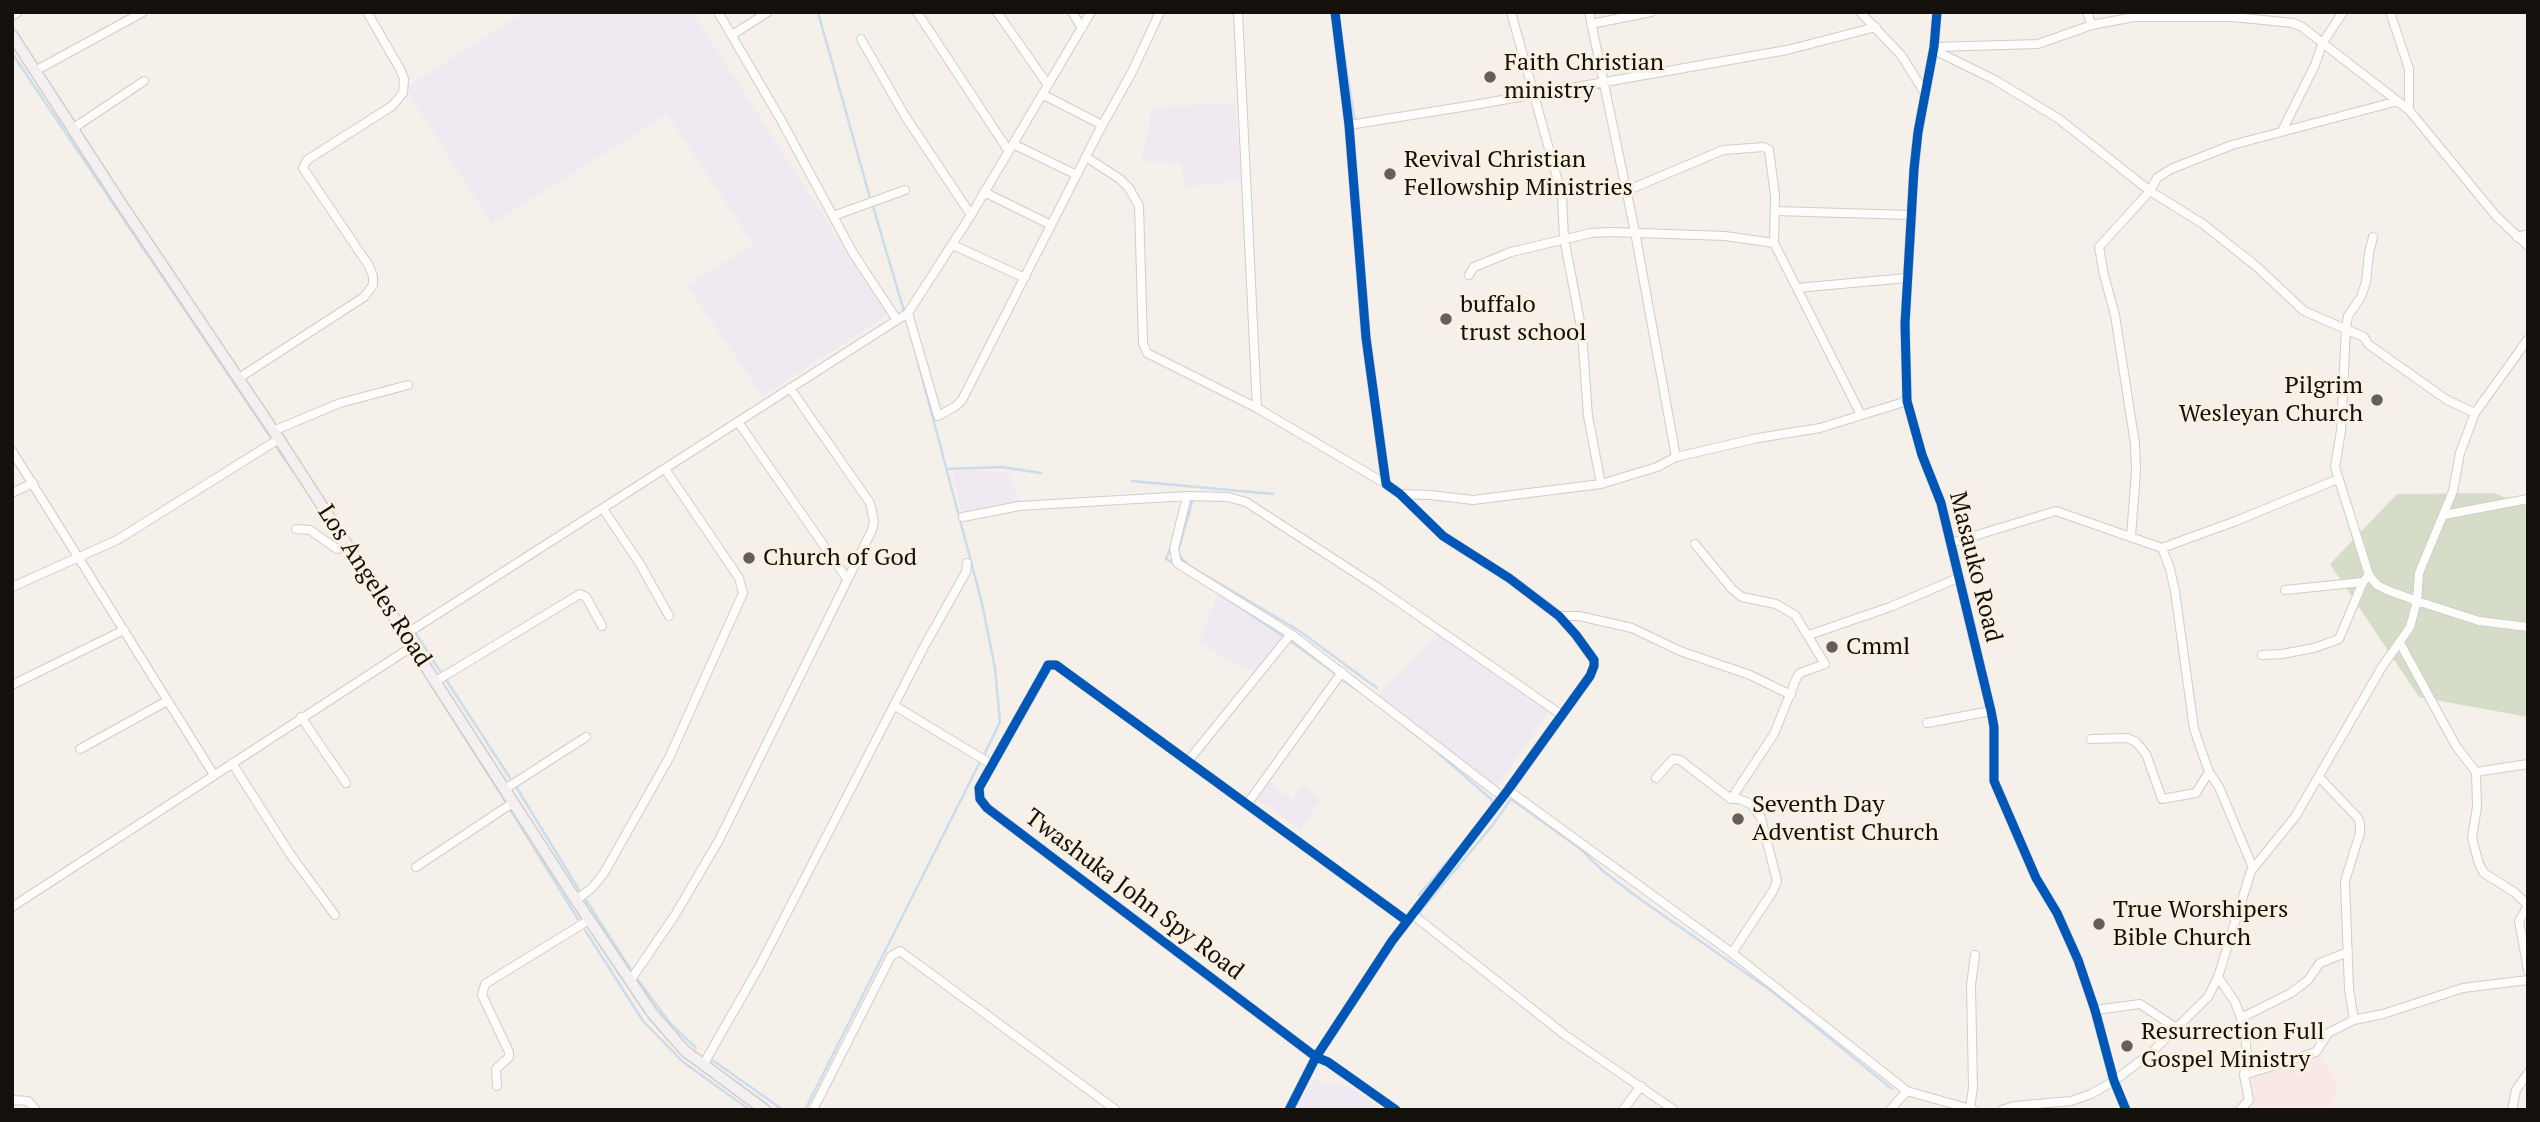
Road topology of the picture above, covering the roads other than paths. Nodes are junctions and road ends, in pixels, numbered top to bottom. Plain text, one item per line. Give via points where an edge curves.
1 (18, 12) edge
2 (144, 12) edge
3 (367, 12) edge
4 (718, 12) edge
5 (768, 12) edge
6 (917, 12) edge
7 (997, 12) edge
8 (1072, 12) edge
9 (1091, 12) edge
10 (1160, 12) edge
11 (1238, 12) edge
12 (1335, 12) edge
13 (1511, 12) edge
14 (1589, 12) edge
15 (1651, 12) edge
16 (1860, 12) edge
17 (1937, 12) edge
18 (2087, 12) edge
19 (2279, 12) edge
20 (2343, 12) edge
21 (2390, 12) edge
22 (12, 16) edge
23 (2285, 20) junction
24 (1591, 24) junction
25 (2092, 25) junction
26 (1876, 27) junction
27 (1082, 28) junction
28 (12, 35) edge
29 (732, 35) junction
30 (861, 39) dead end
31 (2322, 44) junction
32 (1934, 48) junction
33 (35, 71) junction
34 (144, 81) dead end
35 (1602, 82) junction
36 (1048, 85) junction
37 (1534, 93) junction
38 (1925, 93) junction
39 (1042, 94) junction
40 (2398, 101) junction
41 (2409, 110) junction
42 (1102, 125) junction
43 (1349, 125) junction
44 (72, 129) junction
45 (2281, 131) junction
46 (1010, 147) junction
47 (1086, 157) junction
48 (1077, 175) junction
49 (905, 190) dead end
50 (1626, 191) junction
51 (2150, 191) junction
52 (984, 192) junction
53 (1775, 211) junction
54 (971, 215) junction
55 (1910, 215) junction
56 (833, 216) junction
57 (1051, 225) junction
58 (1635, 232) junction
59 (2528, 234) edge
60 (2374, 237) dead end
61 (2517, 237) junction
62 (1564, 238) junction
63 (1774, 243) junction
64 (953, 245) junction
65 (2528, 246) edge
66 (1469, 275) dead end
67 (1026, 278) junction
68 (1908, 278) junction
69 (1797, 288) junction
70 (908, 313) junction
71 (897, 320) junction
72 (2346, 328) junction
73 (2528, 339) edge
74 (239, 378) junction
75 (408, 385) dead end
76 (790, 388) junction
77 (1906, 401) junction
78 (1257, 408) junction
79 (2475, 413) junction
80 (1861, 415) junction
81 (738, 422) junction
82 (276, 435) junction
83 (12, 451) edge
84 (1676, 457) junction
85 (665, 469) junction
86 (2338, 479) junction
87 (33, 483) junction
88 (1601, 484) junction
89 (1387, 485) junction
90 (12, 493) edge
91 (1400, 495) junction
92 (1187, 496) junction
93 (2528, 499) edge
94 (603, 509) junction
95 (2444, 515) junction
96 (963, 517) dead end
97 (296, 529) dead end
98 (2131, 536) junction
99 (1951, 542) junction
100 (346, 543) junction
101 (1695, 544) dead end
102 (2162, 548) junction
103 (79, 556) junction
104 (967, 564) dead end
105 (1958, 578) junction
106 (2366, 578) junction
107 (847, 579) junction
108 (12, 587) edge
109 (2285, 590) dead end
110 (2417, 601) junction
111 (669, 616) dead end
112 (1559, 616) junction
113 (603, 626) dead end
114 (2528, 627) edge
115 (124, 630) junction
116 (406, 634) junction
117 (1291, 634) junction
118 (1809, 635) junction
119 (2400, 643) junction
120 (413, 646) junction
121 (2262, 655) dead end
122 (1342, 672) junction
123 (436, 681) junction
124 (12, 685) edge
125 (1791, 695) junction
126 (167, 701) junction
127 (895, 706) junction
128 (1991, 711) junction
129 (1562, 715) junction
130 (301, 717) junction
131 (1927, 723) dead end
132 (586, 737) dead end
133 (2091, 739) dead end
134 (80, 749) dead end
135 (1188, 761) junction
136 (232, 764) junction
137 (991, 764) junction
138 (2528, 764) edge
139 (2209, 772) junction
140 (2476, 772) junction
141 (214, 775) junction
142 (2319, 777) junction
143 (1656, 778) dead end
144 (346, 783) dead end
145 (505, 789) junction
146 (1506, 793) junction
147 (1731, 799) junction
148 (514, 802) junction
149 (1248, 803) junction
150 (416, 867) dead end
151 (2253, 868) junction
152 (576, 900) junction
153 (2528, 906) edge
154 (12, 907) edge
155 (335, 915) dead end
156 (1410, 918) junction
157 (588, 921) junction
158 (2348, 952) junction
159 (1732, 953) junction
160 (1975, 955) dead end
161 (2528, 970) edge
162 (2218, 977) junction
163 (2528, 980) edge
164 (630, 981) junction
165 (2095, 1010) junction
166 (2241, 1018) junction
167 (2354, 1020) junction
168 (2178, 1029) junction
169 (1316, 1057) junction
170 (703, 1065) junction
171 (2528, 1073) edge
172 (2244, 1075) junction
173 (2113, 1081) junction
174 (498, 1086) dead end
175 (1641, 1086) junction
176 (1906, 1091) junction
177 (12, 1100) edge
178 (1972, 1109) edge
179 (36, 1110) edge
180 (765, 1110) edge
181 (813, 1110) edge
182 (1116, 1110) edge
183 (1289, 1110) edge
184 (1396, 1110) edge
185 (1623, 1110) edge
186 (1674, 1110) edge
187 (1890, 1110) edge
188 (2002, 1110) edge
189 (2126, 1110) edge
190 (2240, 1110) edge
191 (2512, 1110) edge

1 - 22 street
2 - 33 street
3 - 74 street via 400,69 403,93 392,106 307,160 303,168 369,266 373,285 364,297
4 - 29 street
5 - 29 street
6 - 46 street
7 - 36 street
8 - 27 street
9 - 27 street
10 - 42 street
11 - 78 street
12 - 43 street
13 - 37 street
14 - 24 street
15 - 24 street
16 - 26 street
17 - 32 street, Masauko Road
18 - 25 street
19 - 23 street
20 - 31 street
21 - 41 street via 2409,69
23 - 25 street via 2158,16
23 - 31 street
24 - 35 street
25 - 32 street via 2038,44
26 - 35 street via 1787,50
26 - 38 street
27 - 36 street
28 - 33 main road, Los Angeles Road
29 - 56 street
30 - 54 street
31 - 40 street
31 - 45 street
32 - 38 street, Masauko Road
32 - 51 street via 2026,97
33 - 44 main road, Los Angeles Road
34 - 44 street
35 - 37 street
35 - 50 street
36 - 39 street
37 - 43 street
37 - 62 street via 1560,187
38 - 55 street, Masauko Road
39 - 42 street
39 - 46 street
40 - 41 street
40 - 45 street
41 - 61 street
42 - 47 street
43 - 89 street via 1366,338
44 - 74 main road, Los Angeles Road
45 - 51 street via 2171,169 2157,178
46 - 48 street
46 - 52 street
47 - 48 street
47 - 78 street via 1121,179 1136,197 1147,353
48 - 57 street
49 - 56 street
50 - 53 street via 1717,152 1764,147 1771,155
50 - 58 street
51 - 72 street via 2203,224 2304,311
51 - 98 street via 2099,247 2115,315 2135,444
52 - 54 street
52 - 57 street
53 - 55 street
53 - 63 street
54 - 64 street
55 - 68 street, Masauko Road
56 - 71 street
57 - 67 street
58 - 62 street
58 - 63 street
58 - 84 street
59 - 61 street
60 - 72 street via 2366,282
61 - 65 street
62 - 66 street via 1494,258 1474,267
62 - 88 street via 1582,332 1586,399
63 - 69 street
64 - 67 street
64 - 70 street
67 - 70 street via 962,400 938,416
68 - 69 street
68 - 77 street, Masauko Road
69 - 80 street
70 - 71 street
71 - 76 street
72 - 79 street via 2447,400
72 - 86 street via 2335,467
73 - 79 street
74 - 82 main road, Los Angeles Road
75 - 82 street via 340,403
76 - 81 street
76 - 107 street via 873,512 872,530
77 - 80 street
77 - 99 street, Masauko Road
78 - 89 street
79 - 95 street
80 - 84 street via 1820,428
81 - 85 street
81 - 107 street
82 - 100 main road, Los Angeles Road
82 - 103 street via 117,541
83 - 87 street
84 - 88 street
85 - 94 street
85 - 152 street via 739,578 743,593 657,780 604,873
86 - 102 street
86 - 106 street
87 - 90 street
87 - 103 street
88 - 91 street via 1473,500
89 - 91 street
91 - 112 street via 1443,536
92 - 96 street via 1019,506
92 - 117 street via 1174,554 1177,562
92 - 129 street via 1246,502
93 - 95 street
94 - 111 street
94 - 116 street
95 - 110 street via 2419,573
97 - 100 street via 310,530 337,549
98 - 99 street via 2056,511
98 - 102 street
99 - 105 street, Masauko Road
100 - 116 main road, Los Angeles Road
101 - 118 street via 1731,589 1742,597 1786,608
102 - 139 street via 2175,591 2194,729
103 - 108 street
103 - 115 street
104 - 127 street
105 - 118 street
105 - 128 street, Masauko Road
106 - 109 street
106 - 110 street
106 - 121 street via 2336,641
107 - 164 street via 719,840
110 - 114 street via 2479,621
110 - 119 street
112 - 125 street via 1632,628
112 - 129 street via 1594,660 1593,670
113 - 123 street via 580,594
115 - 124 street
115 - 126 street
116 - 120 main road, Los Angeles Road
117 - 122 street
117 - 135 street
118 - 125 street via 1825,664 1800,673
119 - 140 street via 2456,746
119 - 142 street
120 - 123 main road, Los Angeles Road
120 - 130 street
122 - 146 street
122 - 149 street
123 - 145 main road, Los Angeles Road
125 - 147 street via 1774,734
126 - 134 street
126 - 141 street
127 - 137 street
127 - 170 street
128 - 131 street
128 - 165 street, Masauko Road via 1994,781 2036,878 2065,929
129 - 146 street
130 - 136 street
130 - 144 street
132 - 145 street
133 - 139 street via 2136,742 2146,754 2162,799 2196,793
135 - 137 street, Twashuka John Spy Road via 1052,664
135 - 149 street
136 - 141 street
136 - 155 street
137 - 169 street, Twashuka John Spy Road via 979,788 987,808
138 - 140 street
139 - 151 street
140 - 153 street via 2472,838 2479,864 2487,876
141 - 154 street
142 - 151 street via 2286,830
142 - 158 street via 2360,824 2345,881
143 - 147 street via 1676,758
145 - 148 main road, Los Angeles Road
146 - 156 street
146 - 159 street
147 - 159 street via 1745,801 1757,810 1777,881
148 - 150 street
148 - 152 main road, Los Angeles Road
149 - 156 street
151 - 162 street
152 - 157 main road, Los Angeles Road
153 - 161 street via 2519,921
156 - 169 street
156 - 175 street
157 - 164 main road, Los Angeles Road
157 - 174 street via 485,984 482,995 509,1052 496,1069
158 - 166 street via 2320,963 2291,993
158 - 167 street
159 - 176 street
160 - 178 street
162 - 166 street
162 - 168 street via 2208,997
163 - 167 street via 2463,988
164 - 170 main road, Los Angeles Road via 664,1029
165 - 168 street via 2140,1004
165 - 173 street, Masauko Road
166 - 172 street via 2248,1056
167 - 172 street via 2328,1033 2316,1052
168 - 173 street
169 - 183 street
169 - 184 street, Twashuka John Spy Road
170 - 180 main road, Los Angeles Road
171 - 191 street via 2516,1090
172 - 190 street via 2249,1100
173 - 188 street via 2071,1101
173 - 189 street, Masauko Road
175 - 185 street
175 - 186 street
176 - 178 street
176 - 187 street
177 - 179 street via 28,1101
181 - 182 street via 891,956 900,951

